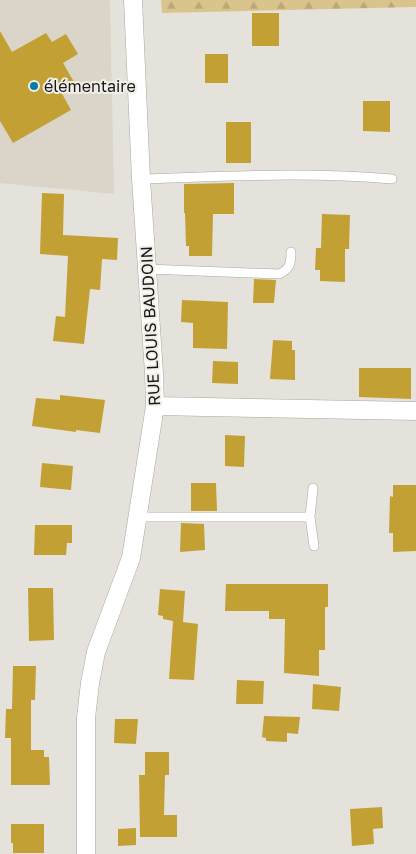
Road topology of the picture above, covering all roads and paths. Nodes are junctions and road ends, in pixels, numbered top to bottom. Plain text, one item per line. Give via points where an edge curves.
1 (133, 0) edge
2 (141, 178) junction
3 (392, 179) dead end
4 (291, 252) dead end
5 (147, 269) junction
6 (155, 406) junction
7 (416, 411) edge
8 (313, 488) dead end
9 (138, 517) junction
10 (310, 517) junction
11 (314, 546) dead end
12 (86, 854) edge

1 - 2 street, RUE LOUIS BAUDOIN
2 - 3 lane via 366,176
2 - 5 street, RUE LOUIS BAUDOIN
4 - 5 lane via 291,263 279,274
5 - 6 street, RUE LOUIS BAUDOIN
6 - 7 street
6 - 9 street, RUE LOUIS BAUDOIN
8 - 10 lane
9 - 10 lane
9 - 12 street, RUE LOUIS BAUDOIN via 131,558 96,652 90,683 86,718
10 - 11 lane

